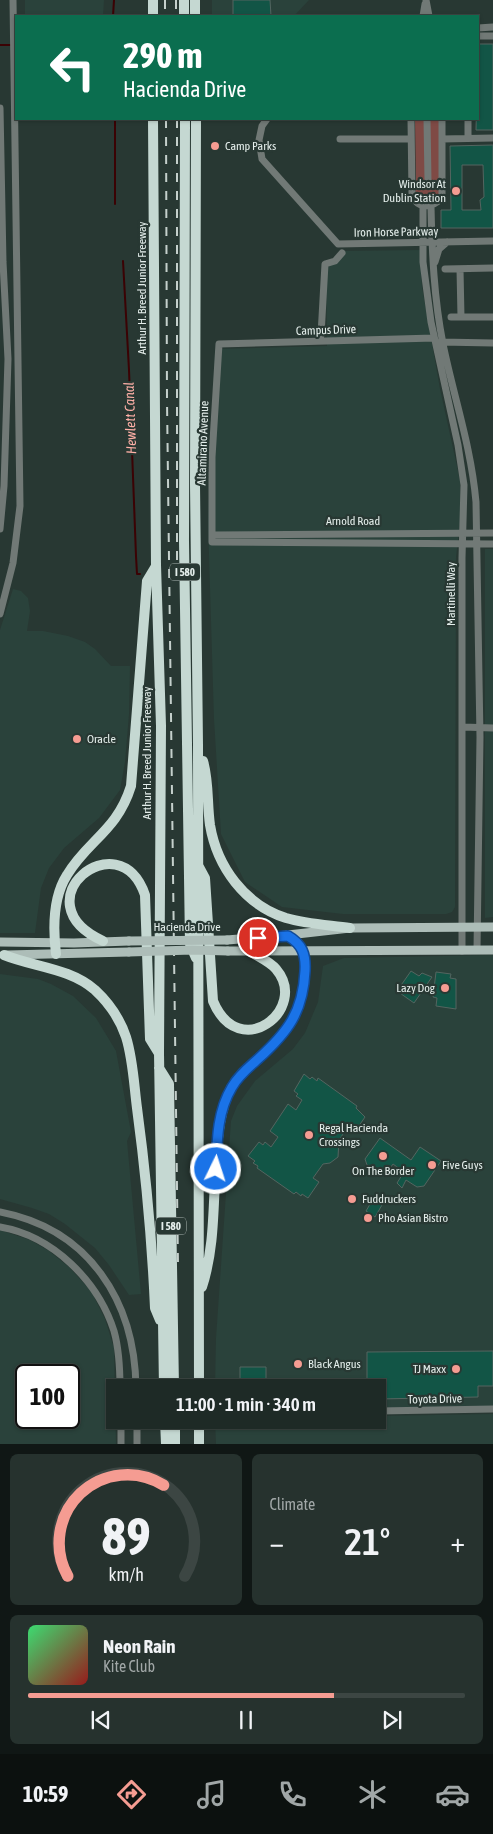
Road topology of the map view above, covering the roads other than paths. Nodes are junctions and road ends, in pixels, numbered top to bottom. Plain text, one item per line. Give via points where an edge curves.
1 (13, 0) edge
2 (153, 0) edge
3 (184, 0) edge
4 (195, 0) edge
5 (426, 0) edge
6 (153, 15) edge
7 (184, 15) edge
8 (195, 15) edge
9 (423, 15) edge
10 (429, 15) edge
11 (493, 27) edge
12 (479, 28) edge
13 (479, 36) edge
14 (493, 36) edge
15 (0, 108) edge
16 (15, 109) edge
17 (15, 120) edge
18 (153, 120) edge
19 (185, 120) edge
20 (267, 120) edge
21 (411, 120) edge
22 (427, 120) edge
23 (442, 120) edge
24 (468, 120) edge
25 (196, 123) edge
26 (442, 138) junction
27 (468, 138) junction
28 (493, 138) edge
29 (340, 139) dead end
30 (411, 139) junction
31 (1, 166) edge
32 (16, 166) junction
33 (16, 176) junction
34 (1, 177) edge
35 (428, 181) dead end
36 (427, 206) junction
37 (493, 241) edge
38 (423, 242) junction
39 (432, 242) junction
40 (447, 242) junction
41 (342, 253) dead end
42 (493, 268) edge
43 (444, 269) dead end
44 (460, 269) junction
45 (435, 291) junction
46 (461, 317) junction
47 (493, 317) edge
48 (451, 318) dead end
49 (321, 335) dead end
50 (434, 340) junction
51 (443, 342) junction
52 (493, 343) edge
53 (219, 344) joint
54 (0, 529) edge
55 (463, 533) junction
56 (476, 533) junction
57 (493, 533) edge
58 (212, 538) junction
59 (463, 544) junction
60 (476, 544) junction
61 (493, 544) edge
62 (156, 565) junction
63 (0, 614) edge
64 (463, 727) junction
65 (480, 728) junction
66 (493, 728) edge
67 (198, 745) junction
68 (197, 864) junction
69 (462, 926) junction
70 (479, 926) junction
71 (493, 927) edge
72 (350, 928) junction
73 (288, 936) junction
74 (103, 941) junction
75 (0, 942) edge
76 (55, 943) junction
77 (477, 950) junction
78 (493, 950) edge
79 (462, 951) junction
80 (251, 952) junction
81 (303, 952) junction
82 (56, 954) junction
83 (2, 955) edge
84 (198, 963) junction
85 (159, 1052) junction
86 (159, 1068) junction
87 (0, 1212) edge
88 (0, 1227) edge
89 (200, 1295) junction
90 (162, 1325) junction
91 (119, 1379) edge
92 (136, 1379) edge
93 (164, 1379) edge
94 (174, 1379) edge
95 (199, 1379) edge
96 (493, 1409) edge
97 (386, 1411) edge
98 (121, 1429) edge
99 (136, 1429) edge
100 (165, 1429) edge
101 (175, 1429) edge
102 (199, 1429) edge
103 (121, 1444) edge
104 (137, 1444) edge
105 (166, 1444) edge
106 (175, 1444) edge
107 (199, 1444) edge

1 - 16 street
2 - 6 highway
3 - 7 highway
4 - 8 highway
5 - 9 street
5 - 10 street
11 - 12 street
13 - 14 street
15 - 31 street
17 - 32 street
18 - 62 highway, Arthur H. Breed Junior Freeway / I 580
19 - 84 highway, I 580 via 184,551 188,863 190,944
20 - 38 street, Iron Horse Parkway via 259,146 266,166 338,244
21 - 30 street
22 - 35 street
23 - 26 street
24 - 27 street
25 - 67 highway, I 580
26 - 27 street
26 - 36 street via 443,195 438,202
27 - 28 street
29 - 30 street
30 - 36 street via 412,195 416,202
31 - 32 street
31 - 34 street
32 - 33 street
33 - 34 street
33 - 63 street via 20,506 13,563
34 - 54 street via 8,359
36 - 38 street, Martinelli Way
36 - 39 street, Martinelli Way
37 - 40 street, Iron Horse Parkway
38 - 39 street, Iron Horse Parkway
38 - 50 street, Martinelli Way via 425,286
39 - 40 street, Iron Horse Parkway
39 - 45 street, Martinelli Way
40 - 45 street, Martinelli Way via 439,249 434,263
41 - 49 street via 335,261 325,264
42 - 44 street
43 - 44 street
44 - 46 street
45 - 51 street, Martinelli Way
46 - 47 street
46 - 48 street
50 - 51 street, Campus Drive
50 - 53 street, Campus Drive
50 - 55 street, Martinelli Way via 458,445 464,485
51 - 52 street, Campus Drive
51 - 56 street, Martinelli Way via 473,468
53 - 58 street, Altamirano Avenue via 212,457
55 - 56 street, Arnold Road
55 - 58 street, Arnold Road
55 - 59 street, Martinelli Way
56 - 57 street, Arnold Road
56 - 60 street, Martinelli Way
58 - 59 street, Arnold Road
59 - 60 street, Arnold Road
59 - 64 street, Martinelli Way
60 - 61 street, Arnold Road
60 - 65 street, Martinelli Way
62 - 76 highway via 147,582 131,786 118,816 64,880 56,911
62 - 85 highway, Arthur H. Breed Junior Freeway / I 580 via 161,726
64 - 65 street
64 - 69 street, Martinelli Way
65 - 66 street
65 - 70 street, Martinelli Way
67 - 68 highway, I 580
67 - 72 highway via 204,765 213,840 233,881 256,903 285,918
68 - 80 highway via 205,878 213,1001 228,1025 243,1030 259,1028 274,1019 285,999 282,979 276,970
68 - 84 highway, I 580
69 - 70 main road, Hacienda Drive
69 - 72 main road, Hacienda Drive
69 - 79 street, Martinelli Way
70 - 71 main road, Hacienda Drive
70 - 77 street, Martinelli Way
72 - 73 main road, Hacienda Drive
73 - 74 main road, Hacienda Drive, bridge
73 - 81 highway via 301,946
74 - 76 main road, Hacienda Drive
74 - 85 highway via 78,925 70,907 70,898 72,888 84,871 110,864 128,870 136,877 145,895 150,1039
75 - 76 main road, Hacienda Drive
76 - 82 highway
77 - 78 main road, Hacienda Drive
77 - 79 main road, Hacienda Drive
79 - 81 main road, Hacienda Drive
80 - 81 main road, Hacienda Drive
80 - 82 main road, Hacienda Drive, bridge via 192,950
81 - 89 highway via 304,990 295,1016 277,1040 242,1072 232,1086 221,1115 209,1264
82 - 83 main road, Hacienda Drive
83 - 90 highway via 83,981 106,1002 122,1027 130,1053 142,1146 155,1308
84 - 89 highway, I 580
85 - 86 highway, Arthur H. Breed Junior Freeway / I 580
86 - 90 highway, Arthur H. Breed Junior Freeway / I 580
86 - 94 highway, I 580 via 169,1084
87 - 92 street via 48,1227 97,1268 113,1292 128,1326 134,1350
88 - 91 street via 40,1241 57,1252 85,1279 114,1331
89 - 95 highway, I 580
90 - 93 highway, Arthur H. Breed Junior Freeway / I 580
96 - 97 street, Toyota Drive
98 - 103 street
99 - 104 street
100 - 105 highway
101 - 106 highway
102 - 107 highway

